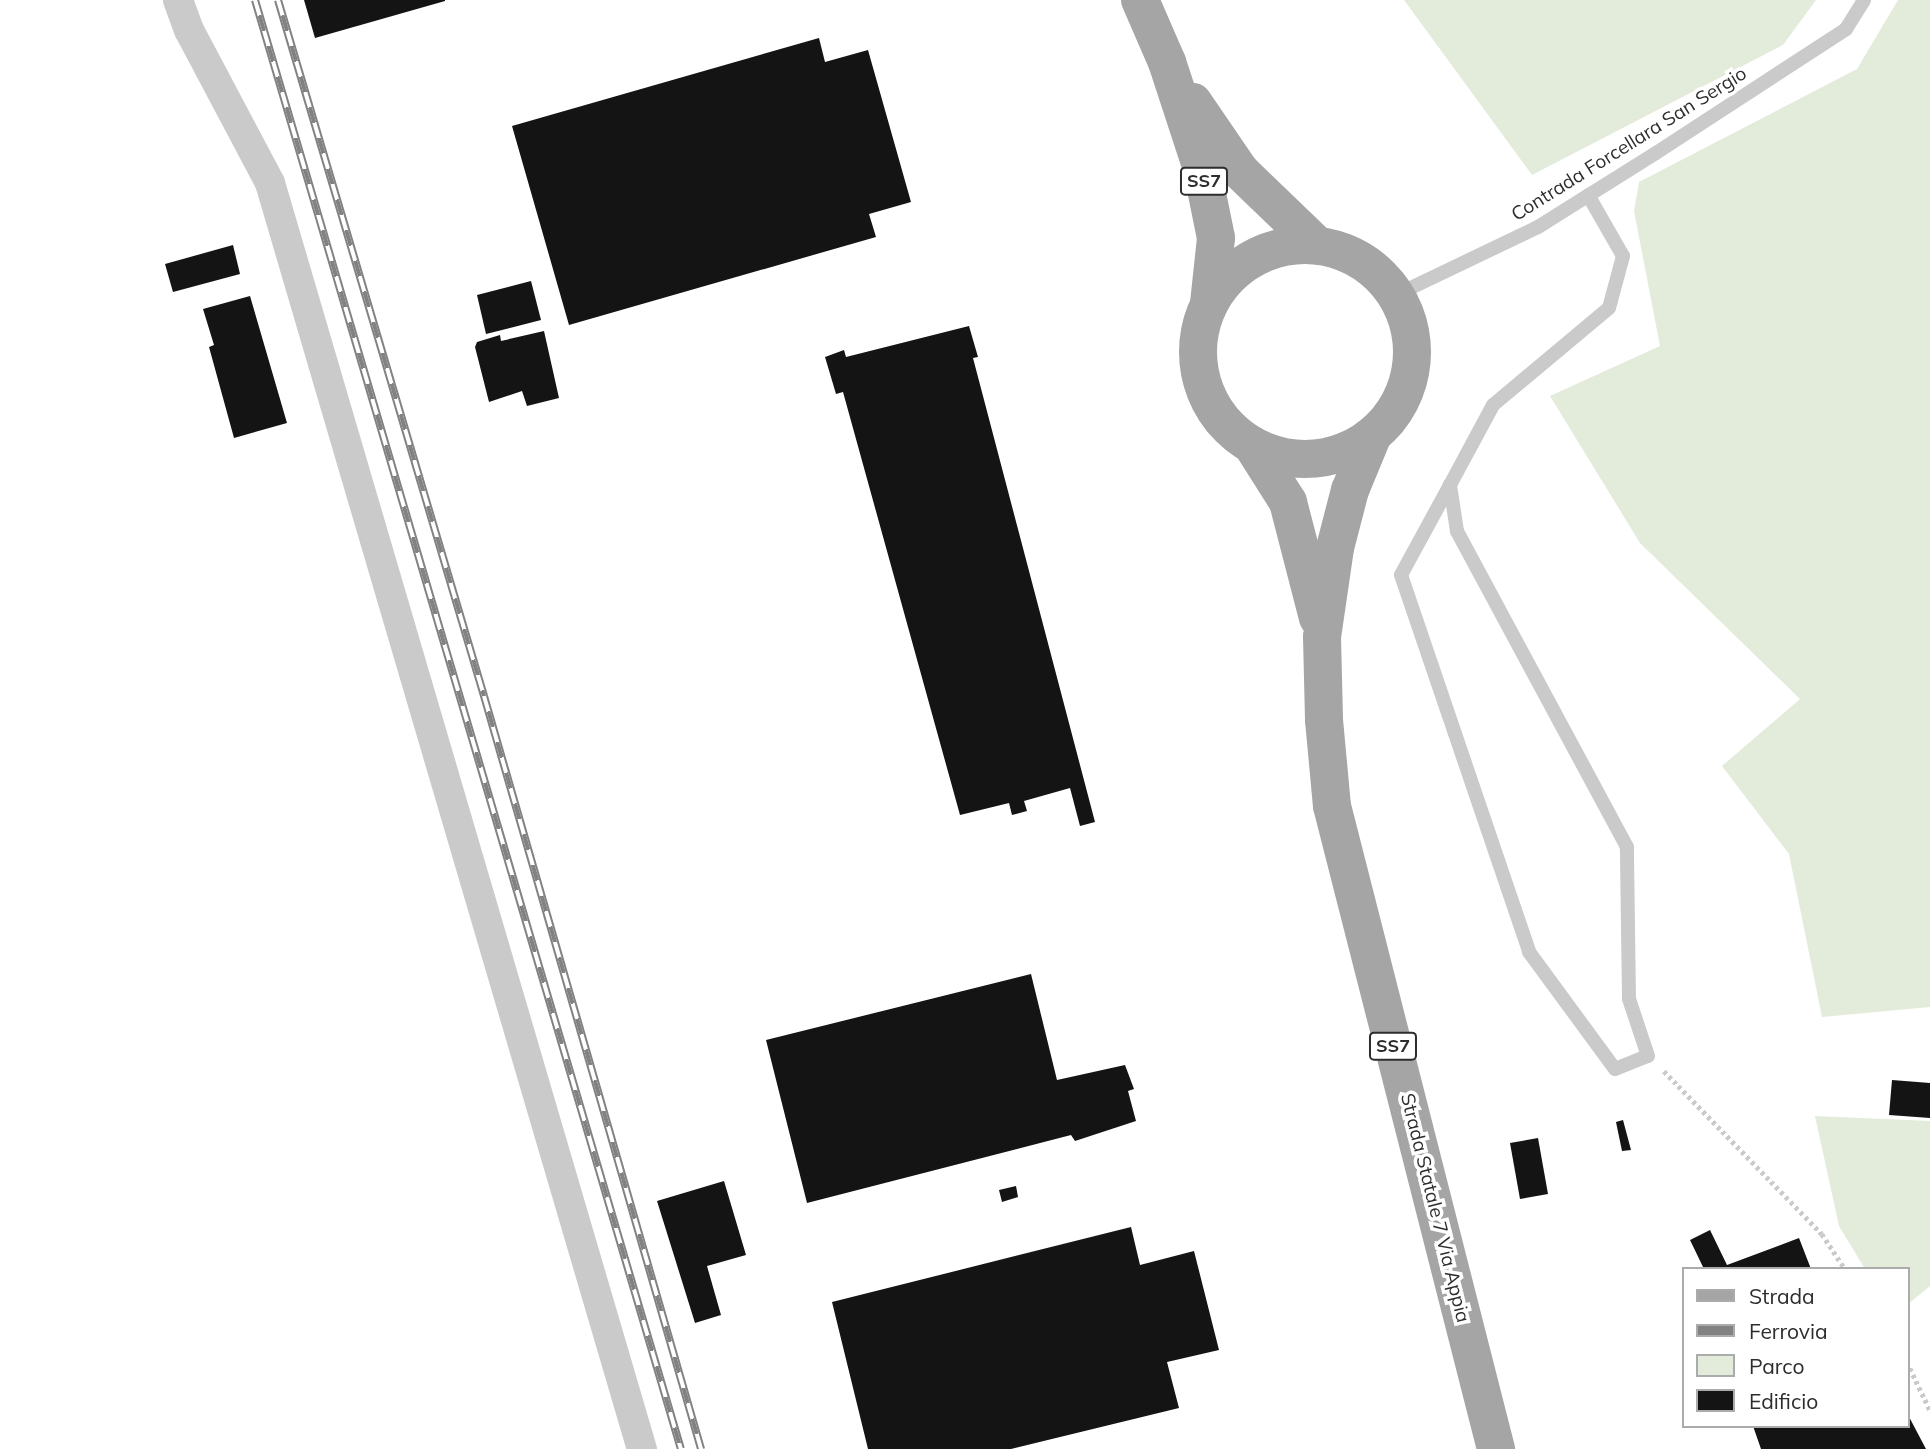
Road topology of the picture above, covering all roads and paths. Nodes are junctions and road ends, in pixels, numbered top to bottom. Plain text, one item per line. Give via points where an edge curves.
1 (178, 0) edge
2 (1140, 0) edge
3 (1864, 0) edge
4 (1167, 62) junction
5 (1588, 195) junction
6 (1317, 245) junction
7 (1396, 295) junction
8 (1209, 304) junction
9 (1372, 436) junction
10 (1252, 445) junction
11 (1450, 485) junction
12 (1322, 638) junction
13 (1648, 1056) junction
14 (1844, 1267) edge
15 (1909, 1366) edge
16 (1930, 1410) edge
17 (642, 1449) edge
18 (1496, 1449) edge

1 - 17 street via 189,30 270,183
2 - 4 main road, SS7
3 - 5 lane, Contrada Forcellara San Sergio via 1846,29
4 - 6 main road, SS7 via 1240,171
4 - 8 main road, SS7 via 1202,169 1216,238
5 - 7 lane, Contrada Forcellara San Sergio via 1538,226
5 - 11 lane via 1623,256 1609,308 1493,405
6 - 7 main road via 1348,254 1375,271
6 - 8 main road via 1285,247 1254,257 1228,277
7 - 9 main road via 1409,325 1413,355 1407,386 1393,414
8 - 10 main road via 1199,334 1198,367 1208,398 1226,425
9 - 10 main road via 1345,452 1313,460 1282,457
9 - 12 main road, Strada Statale 7 Via Appia / SS7 via 1350,489 1335,548
10 - 12 main road, Strada Statale 7 Via Appia / SS7 via 1288,502
11 - 13 lane via 1457,531 1627,847 1629,999
11 - 13 lane via 1401,575 1529,952 1615,1069
12 - 18 main road, Strada Statale 7 Via Appia / SS7 via 1332,806
13 - 14 path via 1822,1234
15 - 16 path

